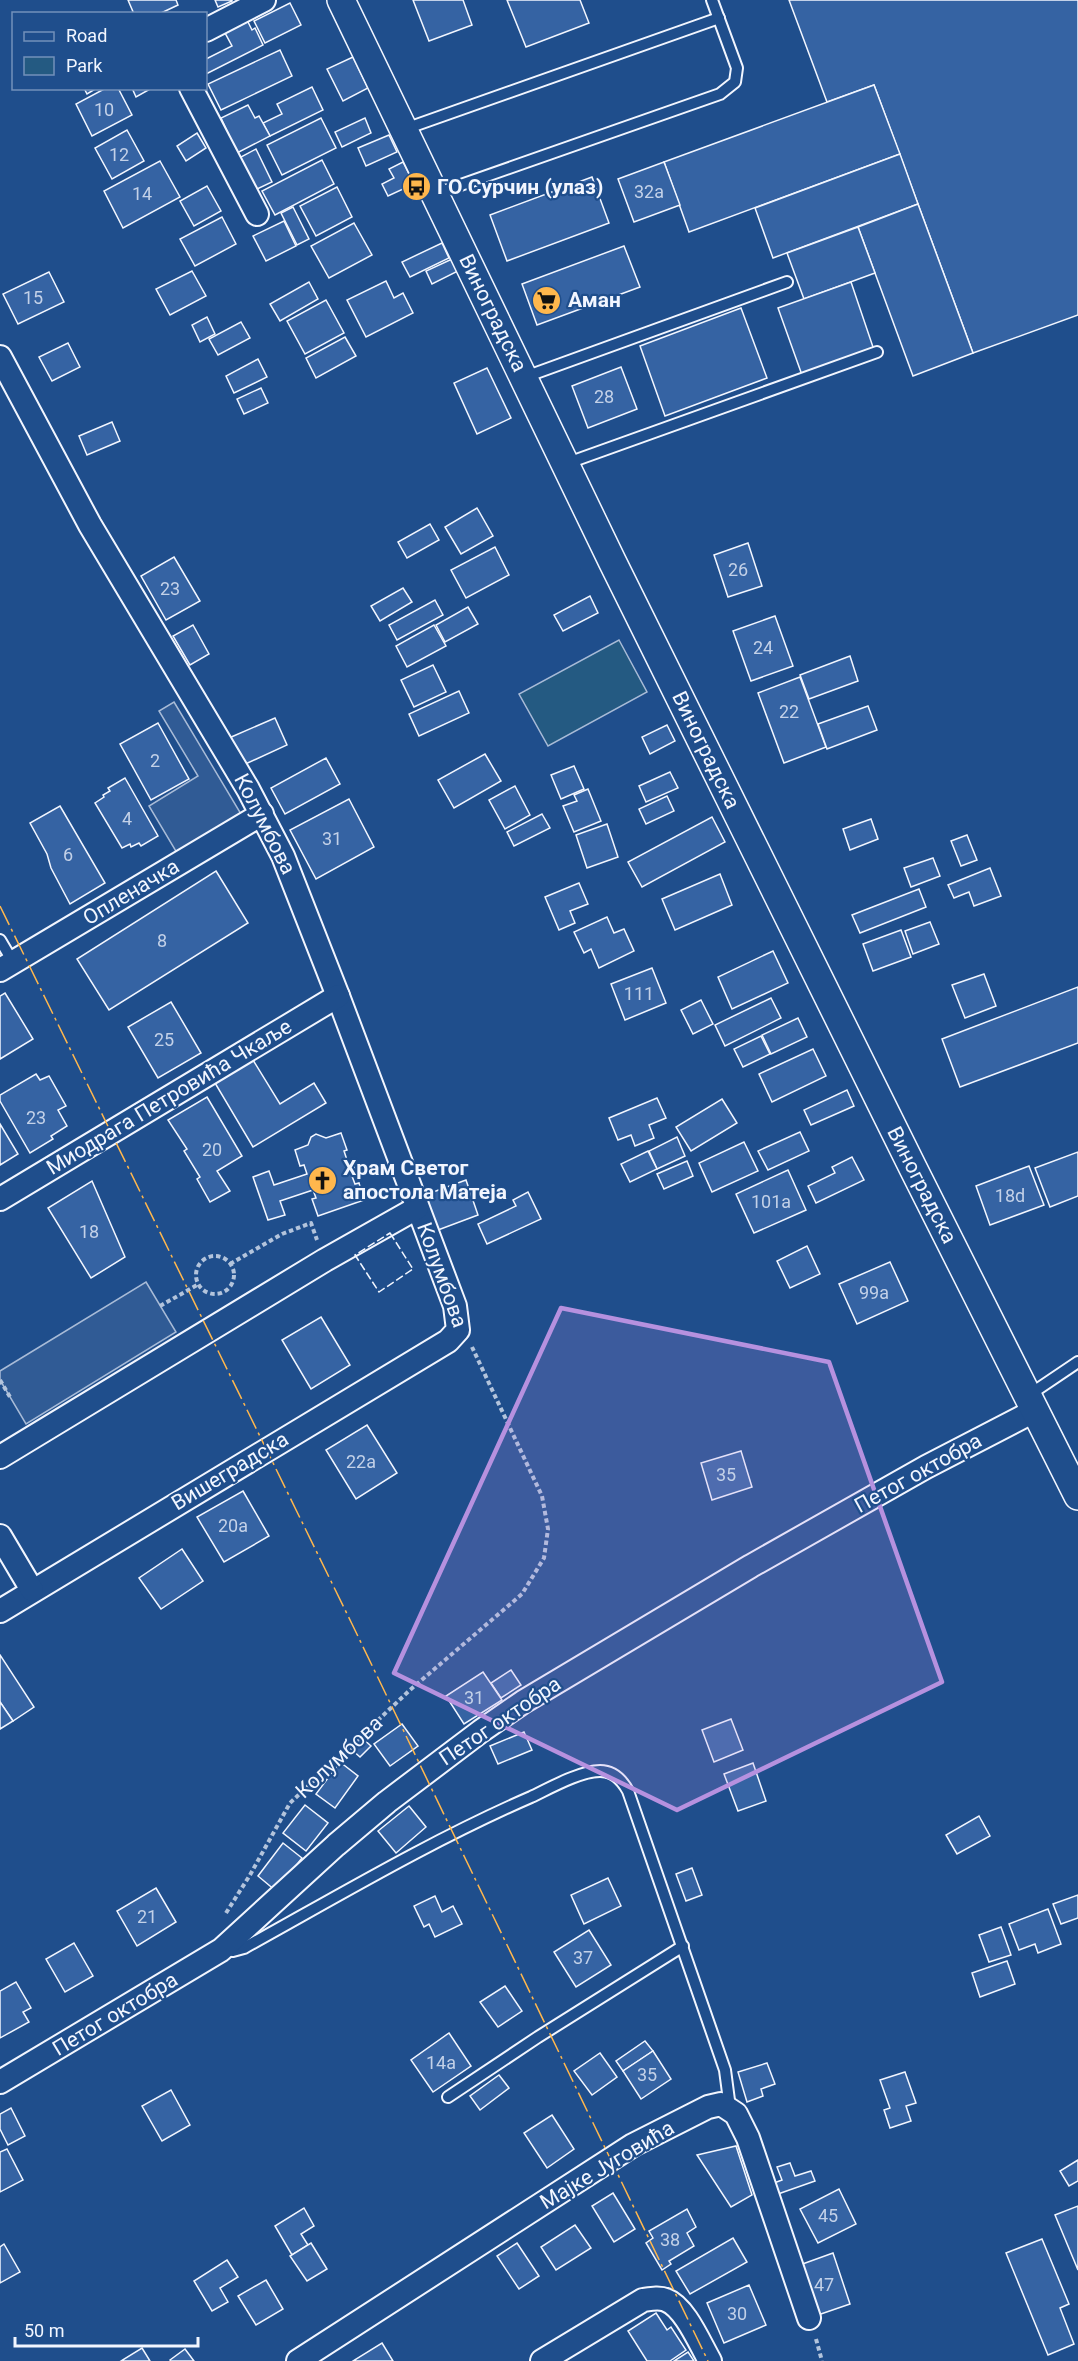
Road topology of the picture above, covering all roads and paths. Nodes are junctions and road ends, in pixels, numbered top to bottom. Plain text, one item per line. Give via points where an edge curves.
1 (264, 0) edge
2 (341, 0) edge
3 (712, 0) edge
4 (719, 18) junction
5 (207, 29) edge
6 (192, 90) edge
7 (404, 130) junction
8 (435, 194) junction
9 (258, 214) dead end
10 (787, 282) dead end
11 (877, 352) dead end
12 (0, 357) edge
13 (524, 377) junction
14 (565, 464) junction
15 (262, 814) junction
16 (0, 940) edge
17 (7, 966) edge
18 (338, 996) junction
19 (0, 1198) edge
20 (417, 1208) junction
21 (325, 1260) junction
22 (230, 1264) junction
23 (199, 1284) junction
24 (160, 1306) dead end
25 (458, 1330) junction
26 (1078, 1362) edge
27 (0, 1380) edge
28 (10, 1396) dead end
29 (1032, 1403) junction
30 (0, 1457) edge
31 (1078, 1496) edge
32 (0, 1536) edge
33 (32, 1590) junction
34 (0, 1611) edge
35 (220, 1921) dead end
36 (683, 1946) junction
37 (221, 1950) junction
38 (0, 2082) edge
39 (448, 2097) dead end
40 (730, 2108) junction
41 (809, 2318) dead end
42 (298, 2361) edge
43 (542, 2361) edge
44 (710, 2361) edge

1 - 5 street
2 - 7 street, Виноградска
3 - 4 lane
4 - 7 lane
4 - 8 lane via 737,68 735,82 720,94
6 - 9 street
7 - 8 street, Виноградска
8 - 13 street, Виноградска
10 - 13 lane
11 - 14 lane
12 - 15 street, Колумбова via 90,525
13 - 14 street, Виноградска
14 - 29 street, Виноградска
15 - 17 street, Опленачка
15 - 18 street, Колумбова via 296,885
16 - 17 lane
18 - 19 street, Миодрага Петровића Чкаље
18 - 20 street, Колумбова
20 - 21 street
20 - 25 street, Колумбова via 455,1306
21 - 22 path via 311,1223 282,1234
21 - 30 street
22 - 23 path via 220,1257 208,1258 199,1266
22 - 23 path via 233,1282 225,1291 207,1292
23 - 24 path
25 - 33 street, Вишеградска via 438,1347
25 - 35 path, Колумбова via 475,1353 542,1496 548,1529 544,1558 522,1594 410,1690 290,1803
26 - 29 lane
27 - 28 path
29 - 31 street, Виноградска
29 - 37 street, Петог октобра via 523,1702 379,1809
32 - 33 street
33 - 34 street, Вишеградска
36 - 37 lane via 623,1780 599,1771 497,1811 244,1948
36 - 39 lane
36 - 40 lane via 725,2070
37 - 38 street, Петог октобра
40 - 41 street via 748,2138
40 - 42 street, Мајке Југовића via 721,2104 708,2107 633,2145
43 - 44 street via 643,2300 656,2298 666,2300 684,2316

